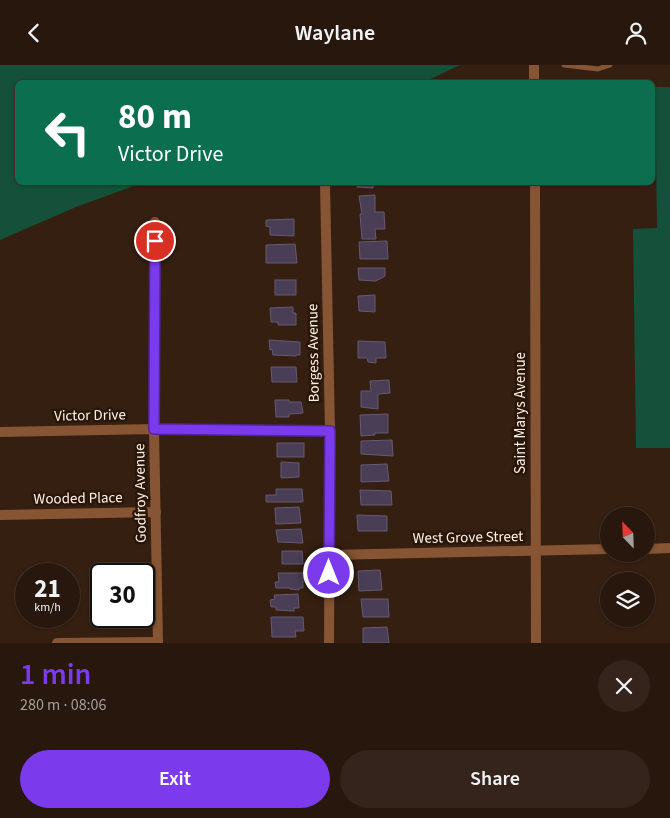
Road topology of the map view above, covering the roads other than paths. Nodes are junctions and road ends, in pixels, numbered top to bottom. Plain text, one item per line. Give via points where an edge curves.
1 (534, 65) edge
2 (564, 65) edge
3 (610, 65) edge
4 (534, 80) edge
5 (325, 185) edge
6 (535, 185) edge
7 (155, 222) dead end
8 (154, 429) junction
9 (0, 431) edge
10 (330, 431) junction
11 (156, 512) junction
12 (0, 515) edge
13 (670, 548) edge
14 (600, 549) edge
15 (655, 549) edge
16 (536, 550) junction
17 (329, 555) junction
18 (158, 642) edge
19 (57, 643) edge
20 (330, 643) edge
21 (536, 643) edge

1 - 4 street
2 - 3 lane via 598,69
5 - 10 street, Borgess Avenue
6 - 16 street, Saint Marys Avenue
7 - 8 street, Godfroy Avenue
8 - 9 street, Victor Drive
8 - 10 street, Victor Drive
8 - 11 street, Godfroy Avenue
10 - 17 street, Borgess Avenue
11 - 12 street, Wooded Place
11 - 18 street, Godfroy Avenue
13 - 15 street
14 - 16 street, West Grove Street
16 - 17 street, West Grove Street
16 - 21 street, Saint Marys Avenue
17 - 20 street, Borgess Avenue
18 - 19 street

